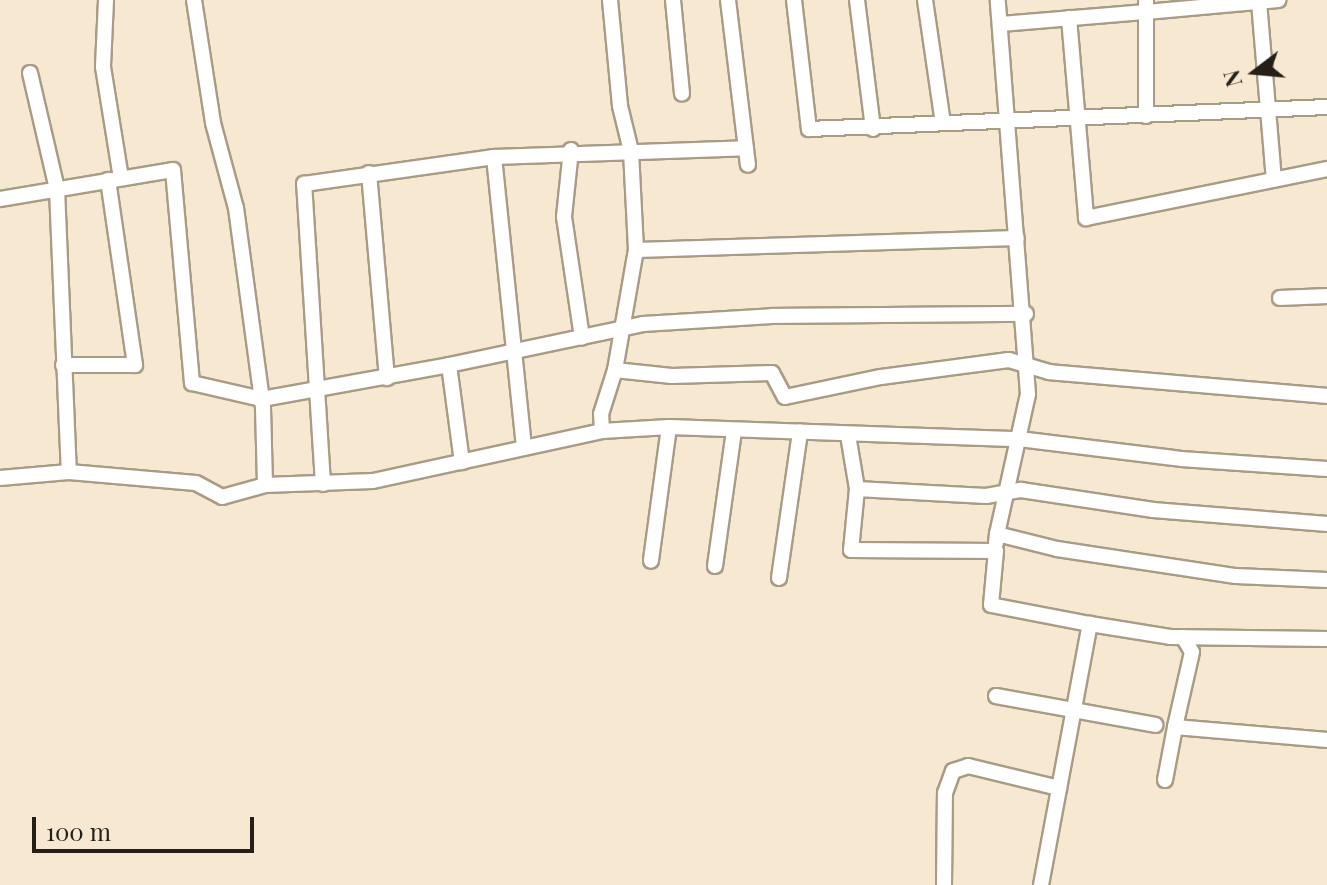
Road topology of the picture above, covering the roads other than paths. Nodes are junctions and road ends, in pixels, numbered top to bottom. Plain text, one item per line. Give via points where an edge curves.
1 (106, 0) edge
2 (194, 0) edge
3 (610, 0) edge
4 (673, 0) edge
5 (728, 0) edge
6 (794, 0) edge
7 (857, 0) edge
8 (925, 0) edge
9 (998, 0) edge
10 (1278, 0) edge
11 (1259, 2) junction
12 (1146, 6) edge
13 (1069, 18) junction
14 (1002, 24) junction
15 (30, 73) dead end
16 (682, 94) dead end
17 (1327, 107) edge
18 (1270, 109) junction
19 (1146, 116) junction
20 (1074, 119) junction
21 (943, 123) junction
22 (1008, 123) junction
23 (873, 129) junction
24 (746, 148) junction
25 (571, 150) junction
26 (631, 151) junction
27 (494, 157) junction
28 (748, 165) dead end
29 (1327, 169) edge
30 (369, 173) junction
31 (114, 179) junction
32 (1274, 179) junction
33 (57, 189) junction
34 (0, 199) edge
35 (1017, 238) junction
36 (636, 250) junction
37 (1327, 296) edge
38 (1280, 298) dead end
39 (1026, 314) junction
40 (622, 330) junction
41 (582, 338) junction
42 (513, 352) junction
43 (63, 365) junction
44 (449, 365) junction
45 (1028, 366) junction
46 (615, 370) junction
47 (387, 378) junction
48 (313, 390) junction
49 (1327, 396) edge
50 (262, 399) junction
51 (669, 427) junction
52 (602, 431) junction
53 (734, 431) junction
54 (800, 432) junction
55 (848, 435) junction
56 (1019, 439) junction
57 (524, 447) junction
58 (462, 462) junction
59 (1327, 469) edge
60 (69, 472) junction
61 (0, 478) edge
62 (323, 484) junction
63 (265, 485) junction
64 (857, 489) junction
65 (1005, 493) junction
66 (1327, 524) edge
67 (997, 534) junction
68 (996, 551) junction
69 (651, 561) dead end
70 (715, 566) dead end
71 (779, 578) dead end
72 (1327, 580) edge
73 (1090, 624) junction
74 (1183, 637) junction
75 (1327, 639) edge
76 (996, 696) dead end
77 (1072, 710) junction
78 (1155, 725) dead end
79 (1175, 727) junction
80 (1327, 740) edge
81 (1165, 780) dead end
82 (1059, 788) junction
83 (944, 885) edge
84 (1041, 885) edge

1 - 31 street via 103,67
2 - 50 street via 213,123 236,208
3 - 26 street via 620,106
4 - 16 street
5 - 24 street
6 - 23 street via 809,129
7 - 23 street
8 - 21 street
9 - 14 street
10 - 11 street
11 - 12 street
11 - 18 street
12 - 13 street
12 - 19 street
13 - 14 street
13 - 20 street
14 - 22 street
15 - 33 street
17 - 18 street
18 - 19 street
18 - 32 street
19 - 20 street
20 - 22 street
20 - 32 street via 1086,218
21 - 22 street
21 - 23 street
22 - 35 street
24 - 26 street
24 - 28 street
25 - 26 street
25 - 27 street
25 - 41 street via 564,217
26 - 36 street
27 - 30 street
27 - 42 street
29 - 32 street
30 - 47 street
30 - 48 street via 304,184
31 - 33 street
31 - 43 street via 135,365
31 - 50 street via 173,170 192,383
33 - 34 street
33 - 43 street
35 - 36 street
35 - 39 street
36 - 40 street
37 - 38 street
39 - 40 street via 772,316 643,324
39 - 45 street
40 - 41 street
40 - 46 street
41 - 42 street
42 - 44 street
42 - 57 street
43 - 60 street
44 - 47 street
44 - 58 street
45 - 46 street via 1009,360 785,397 772,373 672,376
45 - 49 street
45 - 56 street
46 - 52 street via 605,393
47 - 48 street
48 - 50 street
48 - 62 street
50 - 63 street
51 - 52 street
51 - 53 street
51 - 69 street
52 - 57 street
53 - 54 street
53 - 70 street
54 - 55 street
54 - 71 street
55 - 56 street
55 - 64 street
56 - 59 street via 1181,459
56 - 65 street
57 - 58 street
58 - 62 street via 373,481
60 - 61 street
60 - 63 street via 196,483 222,497
62 - 63 street
64 - 65 street
64 - 68 street via 851,550
65 - 66 street via 1021,490 1153,510
65 - 67 street
67 - 68 street
67 - 72 street via 1057,549 1236,576
68 - 73 street via 991,605
73 - 74 street
73 - 77 street
74 - 75 street
74 - 79 street via 1192,652
76 - 77 street
77 - 78 street
77 - 82 street
79 - 80 street
79 - 81 street
82 - 83 street via 968,766 953,771 945,793
82 - 84 street

